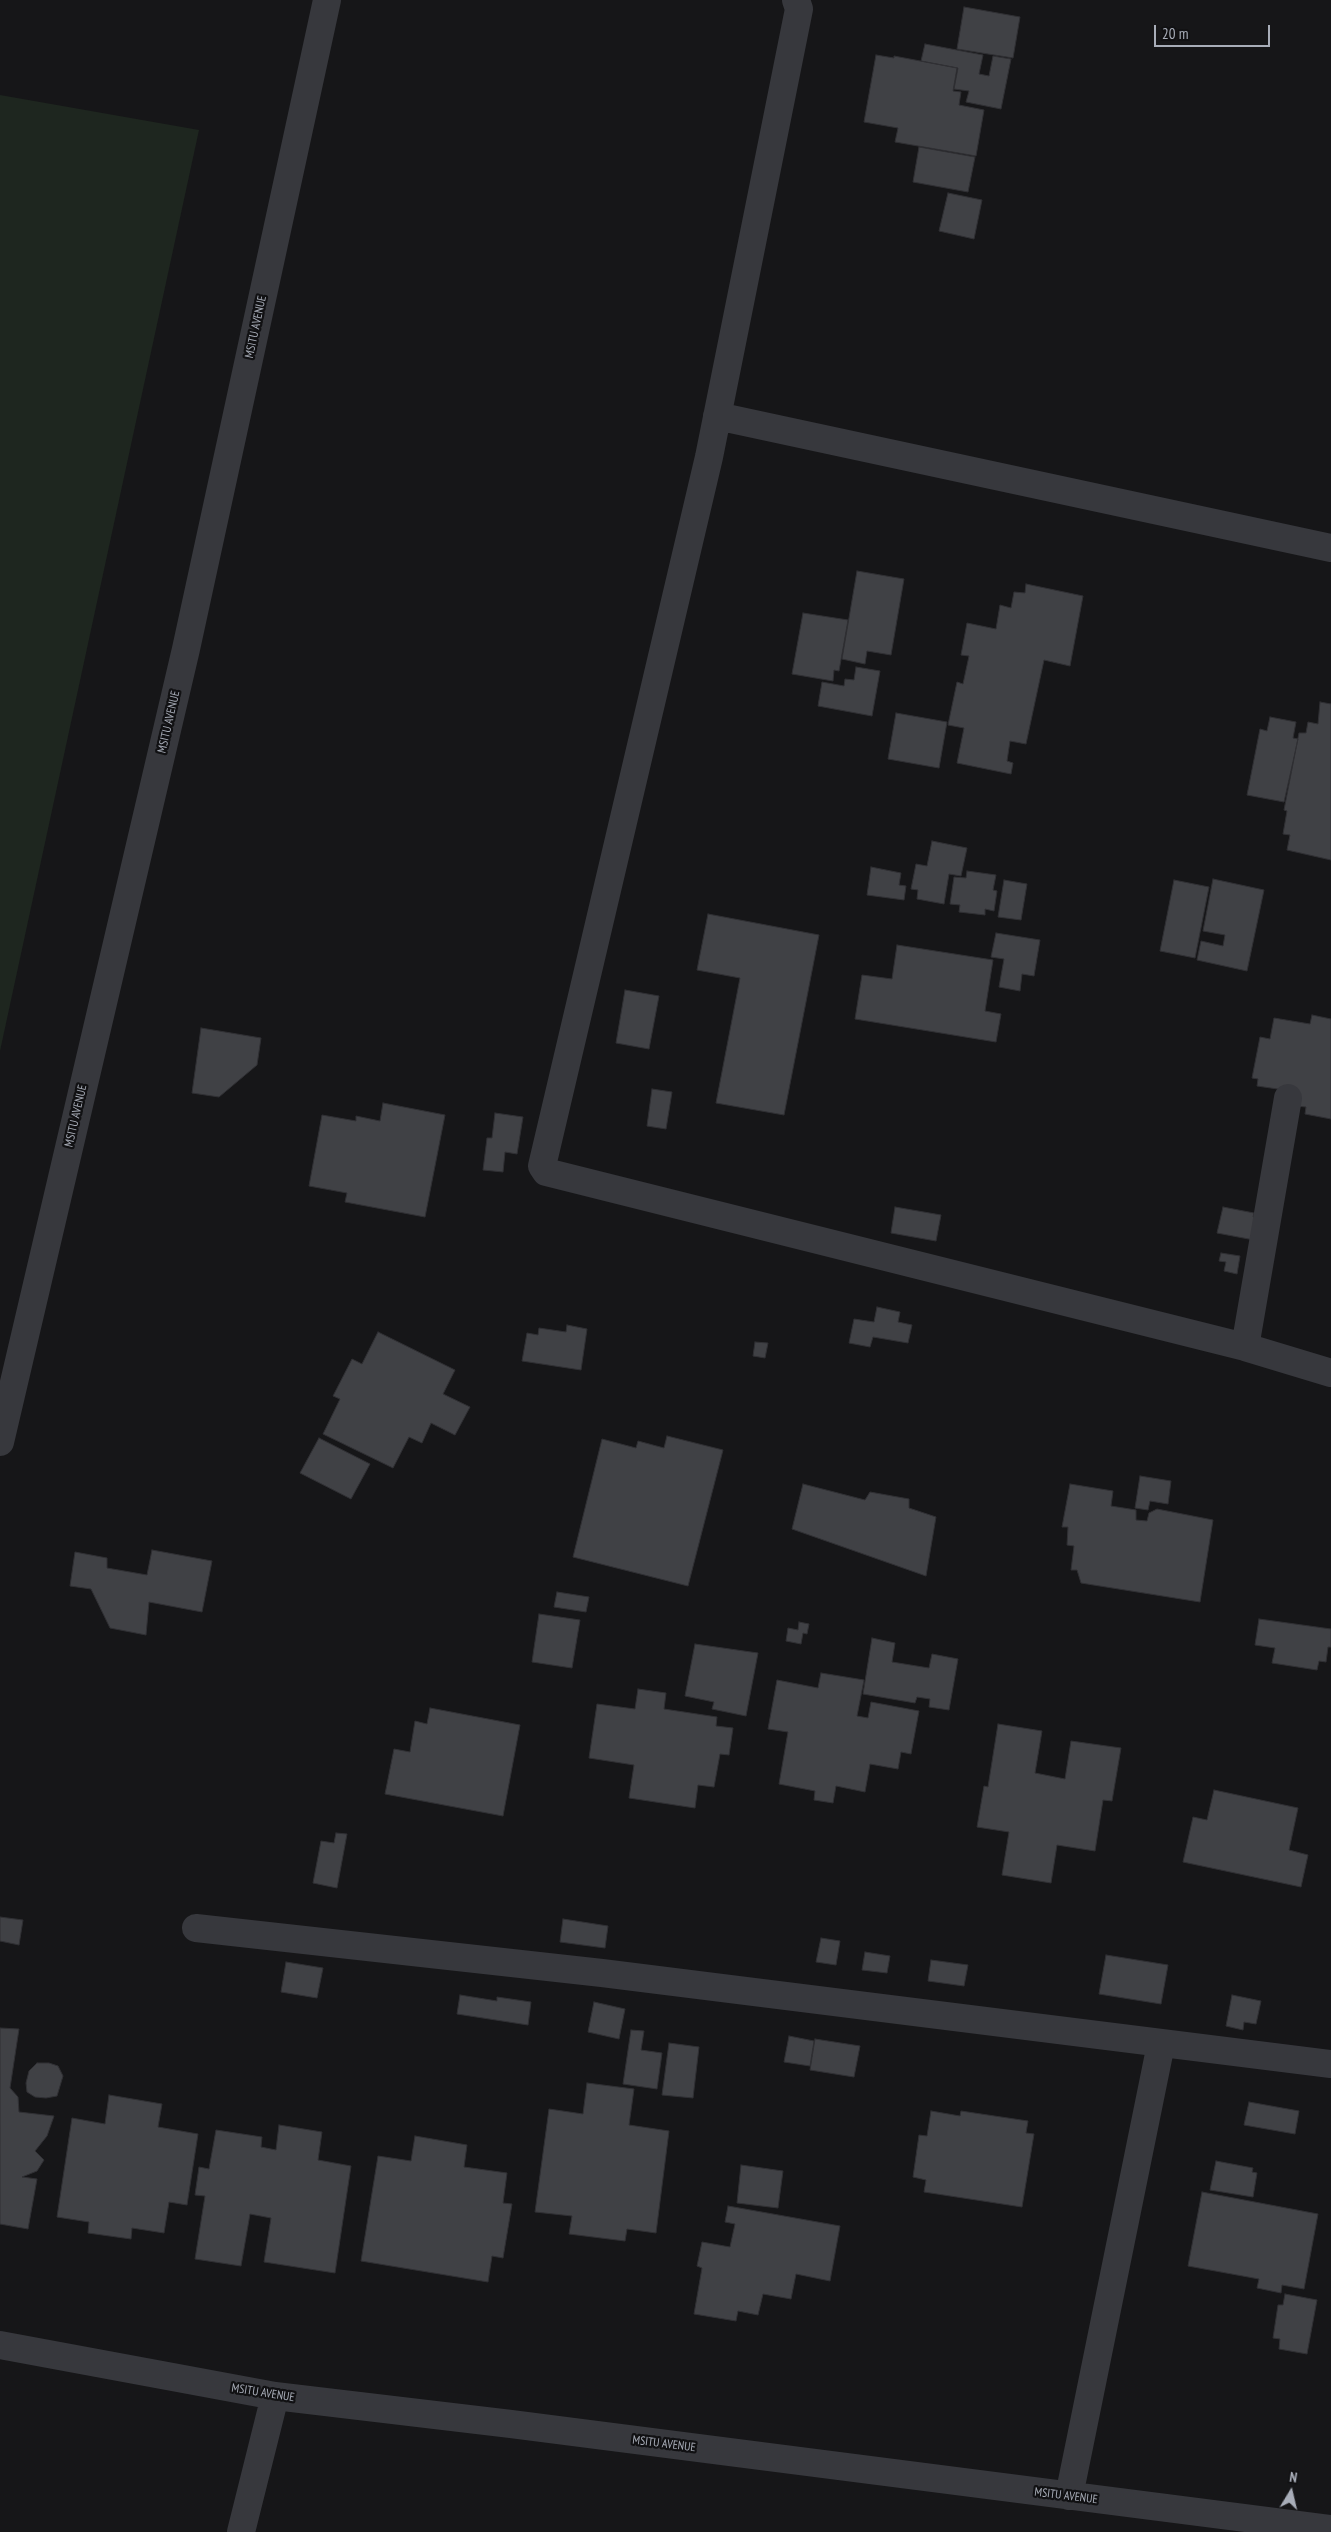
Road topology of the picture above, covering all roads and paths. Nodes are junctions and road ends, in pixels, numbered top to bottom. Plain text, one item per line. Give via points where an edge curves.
1 (327, 0) edge
2 (796, 0) edge
3 (717, 416) junction
4 (1331, 548) edge
5 (1288, 1098) dead end
6 (1245, 1347) junction
7 (1331, 1373) edge
8 (0, 1442) edge
9 (196, 1928) dead end
10 (1160, 2044) junction
11 (1331, 2064) edge
12 (0, 2345) edge
13 (275, 2396) junction
14 (1069, 2496) junction
15 (1331, 2529) edge
16 (241, 2532) edge

1 - 8 street, MSITU AVENUE via 186,649
2 - 3 street via 799,9
3 - 4 street
3 - 6 street via 542,1166 546,1172
5 - 6 street
6 - 7 street
9 - 10 street via 602,1973
10 - 11 street
10 - 14 street
12 - 13 street, MSITU AVENUE
13 - 14 street, MSITU AVENUE
13 - 16 street
14 - 15 street, MSITU AVENUE

